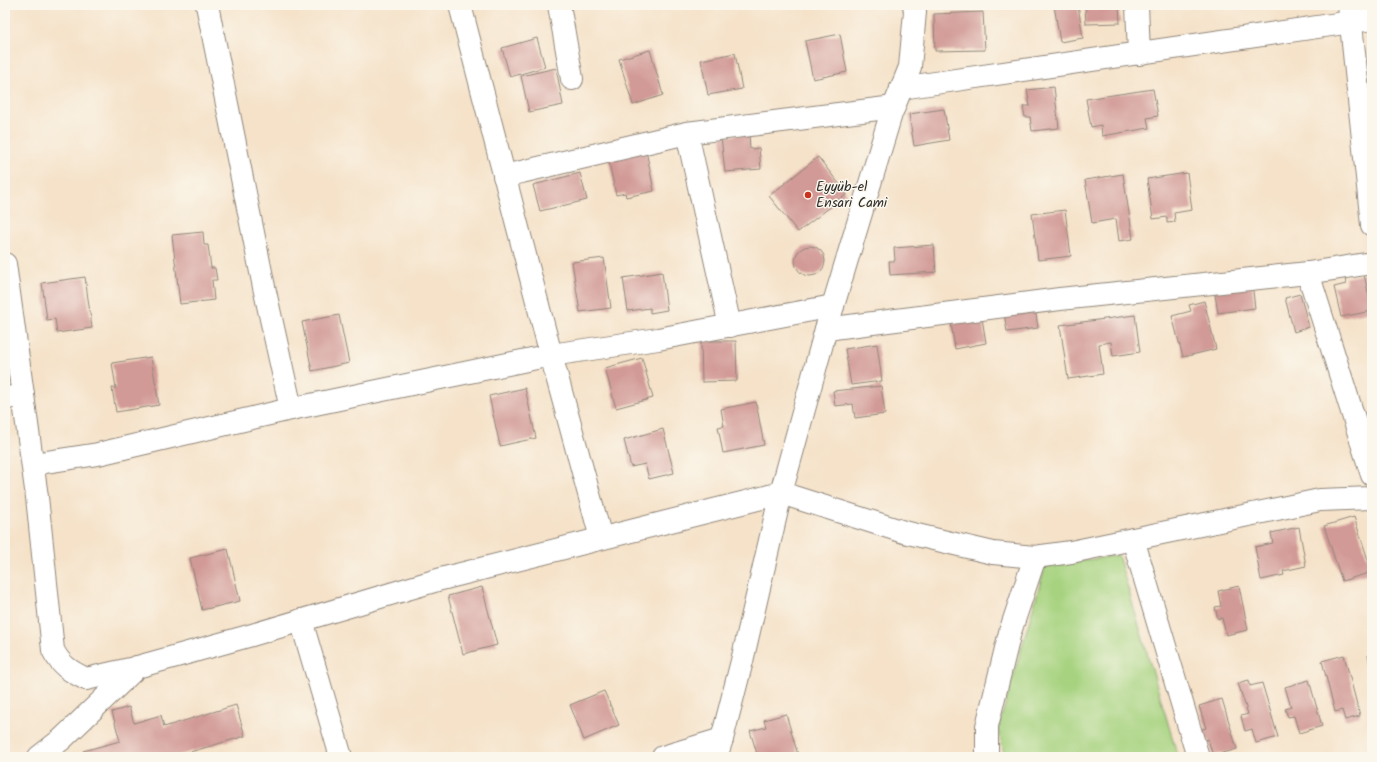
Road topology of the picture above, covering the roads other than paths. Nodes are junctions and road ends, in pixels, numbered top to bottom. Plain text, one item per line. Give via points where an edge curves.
1 (207, 5) edge
2 (460, 5) edge
3 (559, 5) edge
4 (914, 5) edge
5 (1137, 5) edge
6 (1350, 14) edge
7 (1372, 19) edge
8 (1139, 54) junction
9 (572, 79) dead end
10 (898, 97) junction
11 (687, 133) junction
12 (504, 176) junction
13 (1372, 225) edge
14 (1372, 263) edge
15 (5, 264) edge
16 (1308, 273) junction
17 (833, 306) junction
18 (730, 326) junction
19 (826, 329) junction
20 (551, 355) junction
21 (14, 397) edge
22 (291, 409) junction
23 (32, 464) junction
24 (1372, 475) edge
25 (781, 493) junction
26 (1372, 498) edge
27 (600, 538) junction
28 (1133, 539) junction
29 (1035, 557) junction
30 (301, 620) junction
31 (137, 667) junction
32 (719, 748) edge
33 (39, 757) edge
34 (341, 757) edge
35 (663, 757) edge
36 (987, 757) edge
37 (1198, 757) edge

1 - 22 street
2 - 12 street
3 - 9 street
4 - 10 street via 910,67
5 - 8 street
6 - 7 street
6 - 8 street
6 - 13 street
8 - 10 street
10 - 11 street
10 - 17 street
11 - 12 street
11 - 18 street
12 - 20 street
14 - 16 street
15 - 21 street
16 - 19 street via 1060,299
16 - 24 street
17 - 18 street
17 - 19 street
18 - 20 street
19 - 25 street
20 - 22 street
20 - 27 street
21 - 23 street
22 - 23 street via 98,454
23 - 31 street via 53,650 58,661 71,672 86,679
25 - 27 street
25 - 29 street via 904,532 993,553
25 - 32 street
26 - 28 street via 1320,500
27 - 30 street via 441,579
28 - 29 street
28 - 37 street
29 - 36 street via 1010,632 986,726
30 - 31 street
30 - 34 street
31 - 33 street via 62,739
32 - 35 street

